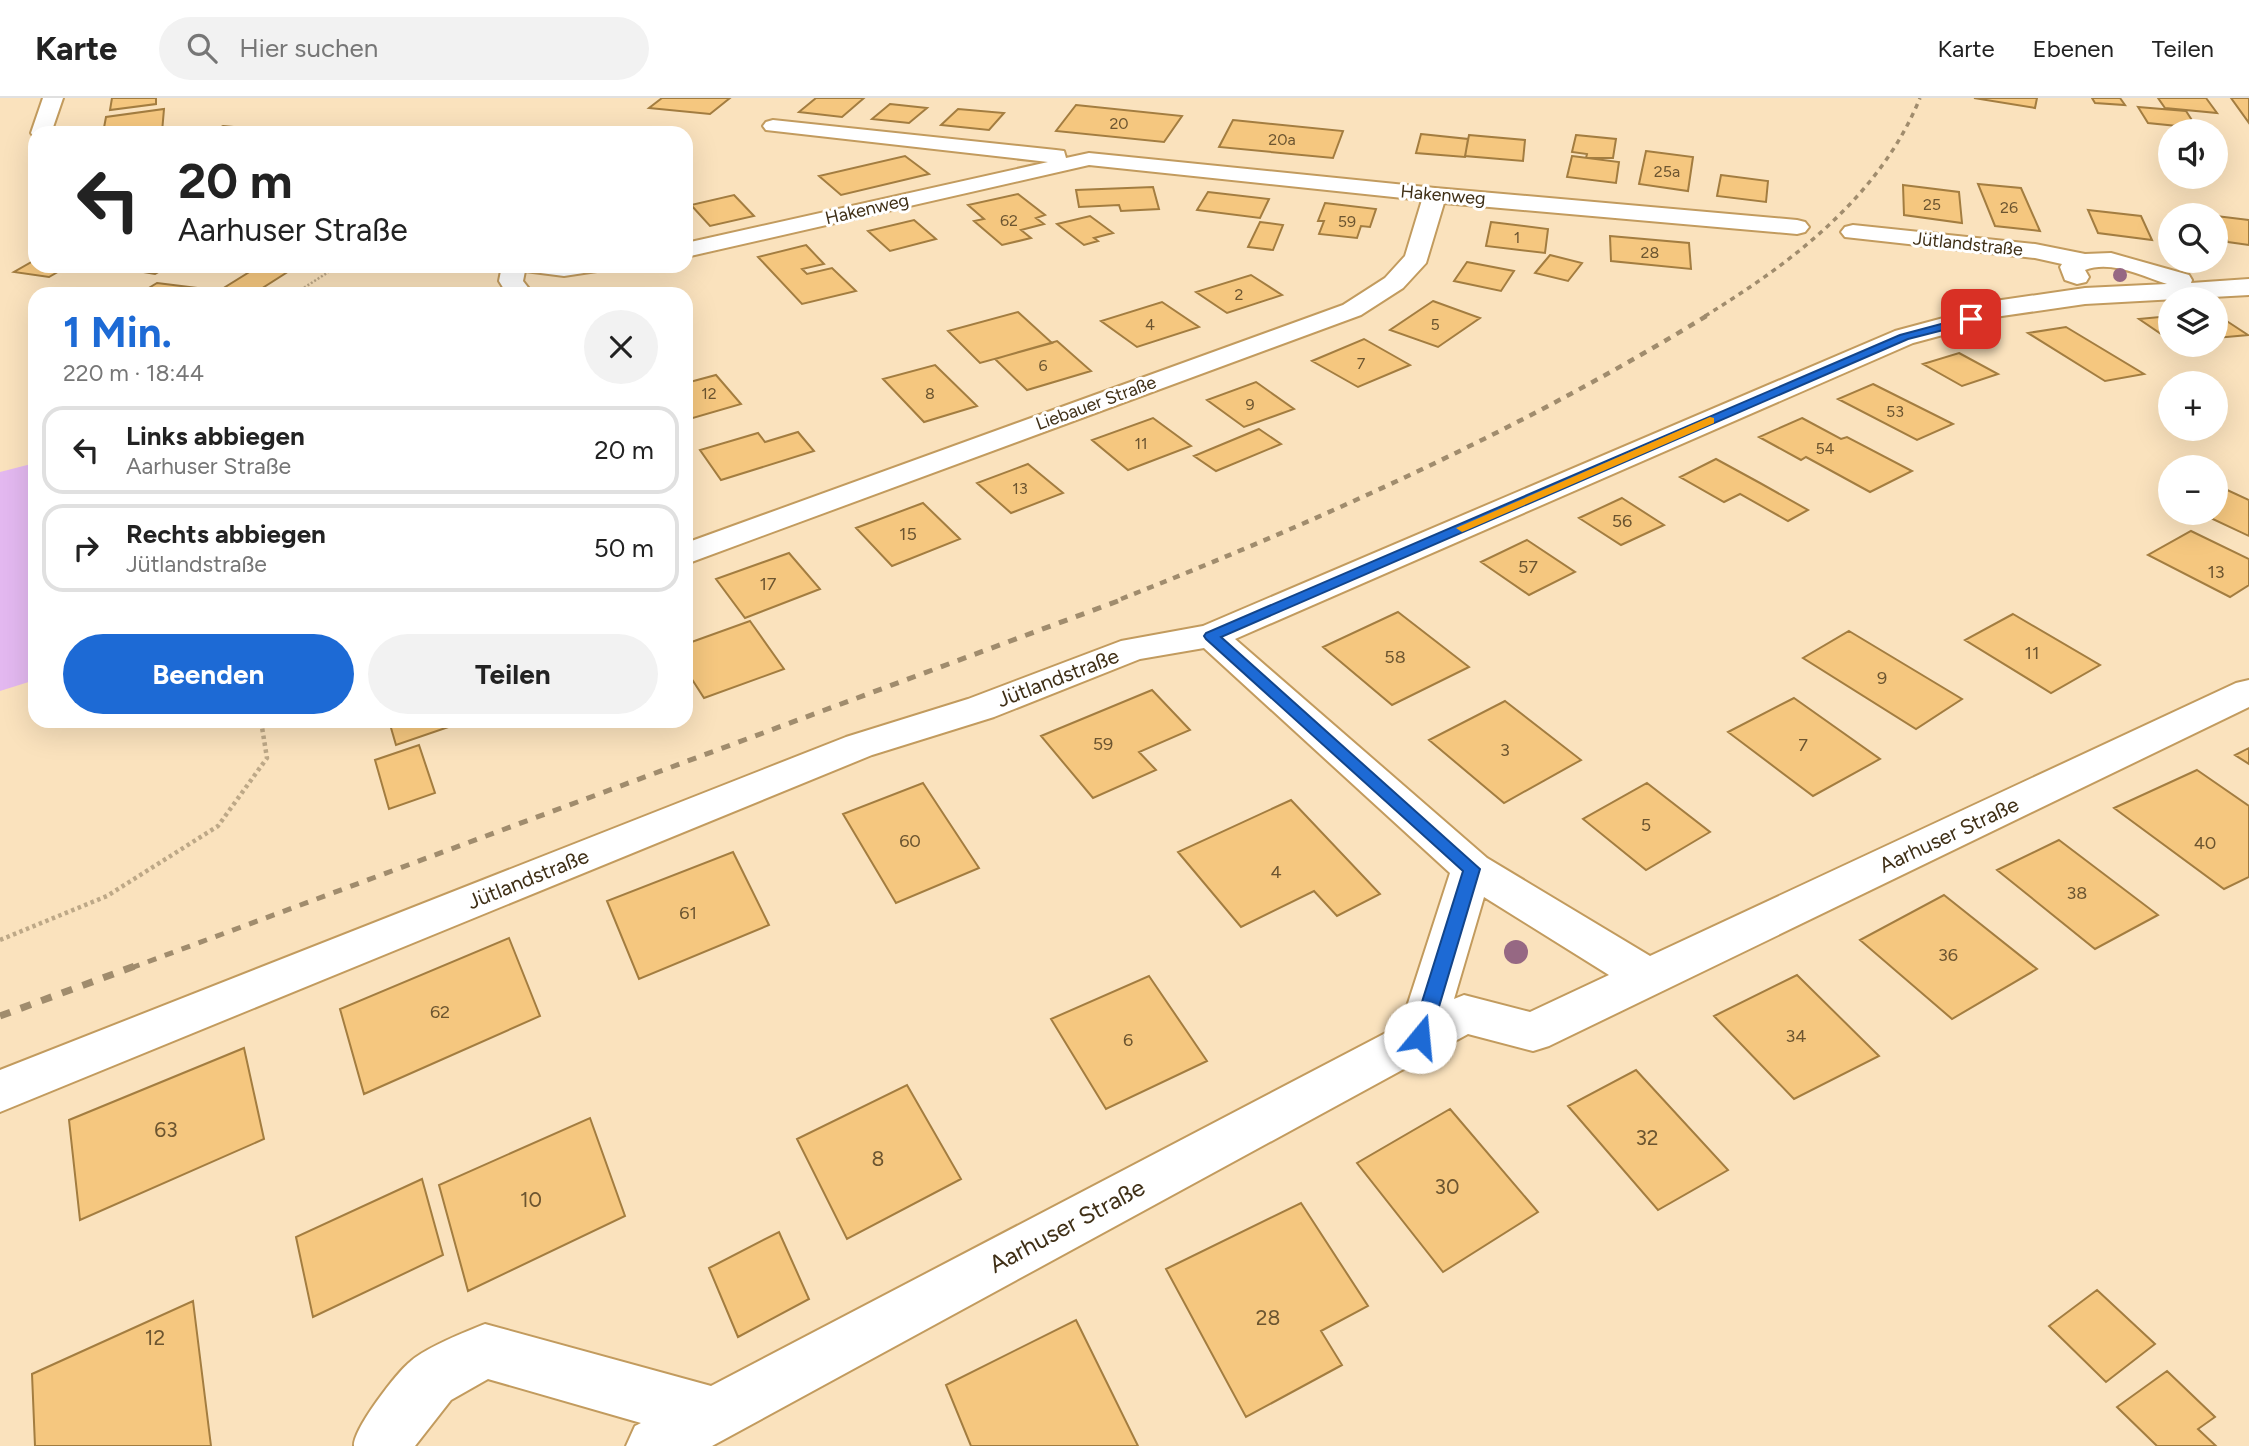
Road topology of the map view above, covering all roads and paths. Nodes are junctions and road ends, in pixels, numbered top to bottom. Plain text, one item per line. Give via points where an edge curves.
1 (53, 98) edge
2 (43, 126) edge
3 (773, 127) dead end
4 (1089, 159) junction
5 (1435, 195) junction
6 (1797, 227) dead end
7 (1853, 232) dead end
8 (693, 248) edge
9 (2082, 261) junction
10 (327, 273) edge
11 (305, 287) edge
12 (2202, 287) edge
13 (2228, 287) edge
14 (2249, 287) edge
15 (2158, 291) edge
16 (2120, 294) junction
17 (693, 543) edge
18 (1211, 636) junction
19 (2249, 692) edge
20 (262, 728) edge
21 (1472, 869) junction
22 (0, 940) edge
23 (1648, 977) junction
24 (1420, 1037) junction
25 (0, 1091) edge
26 (713, 1415) junction
27 (383, 1446) edge
28 (654, 1446) edge

1 - 2 street
3 - 4 street, Hakenweg
4 - 5 street, Hakenweg
4 - 8 street, Hakenweg
5 - 6 street, Hakenweg
5 - 17 street, Liebauer Straße via 1417,258 1394,283 1352,310
7 - 9 street, Jütlandstraße via 2035,251
9 - 12 street, Jütlandstraße via 2107,260
9 - 16 street, Jütlandstraße via 2072,267 2074,275
10 - 11 path
13 - 14 street, Jütlandstraße
15 - 16 street, Jütlandstraße
16 - 18 street, Jütlandstraße via 1988,310 1904,337
18 - 21 street
18 - 25 street, Jütlandstraße via 1133,649 981,708 859,746
19 - 23 street, Aarhuser Straße
20 - 22 path via 267,758 218,826 107,896
21 - 23 street
21 - 24 street
23 - 24 street, Aarhuser Straße via 1533,1032 1464,1014
24 - 26 street, Aarhuser Straße
26 - 27 street via 485,1351 431,1380
26 - 28 street, Aarhuser Straße

